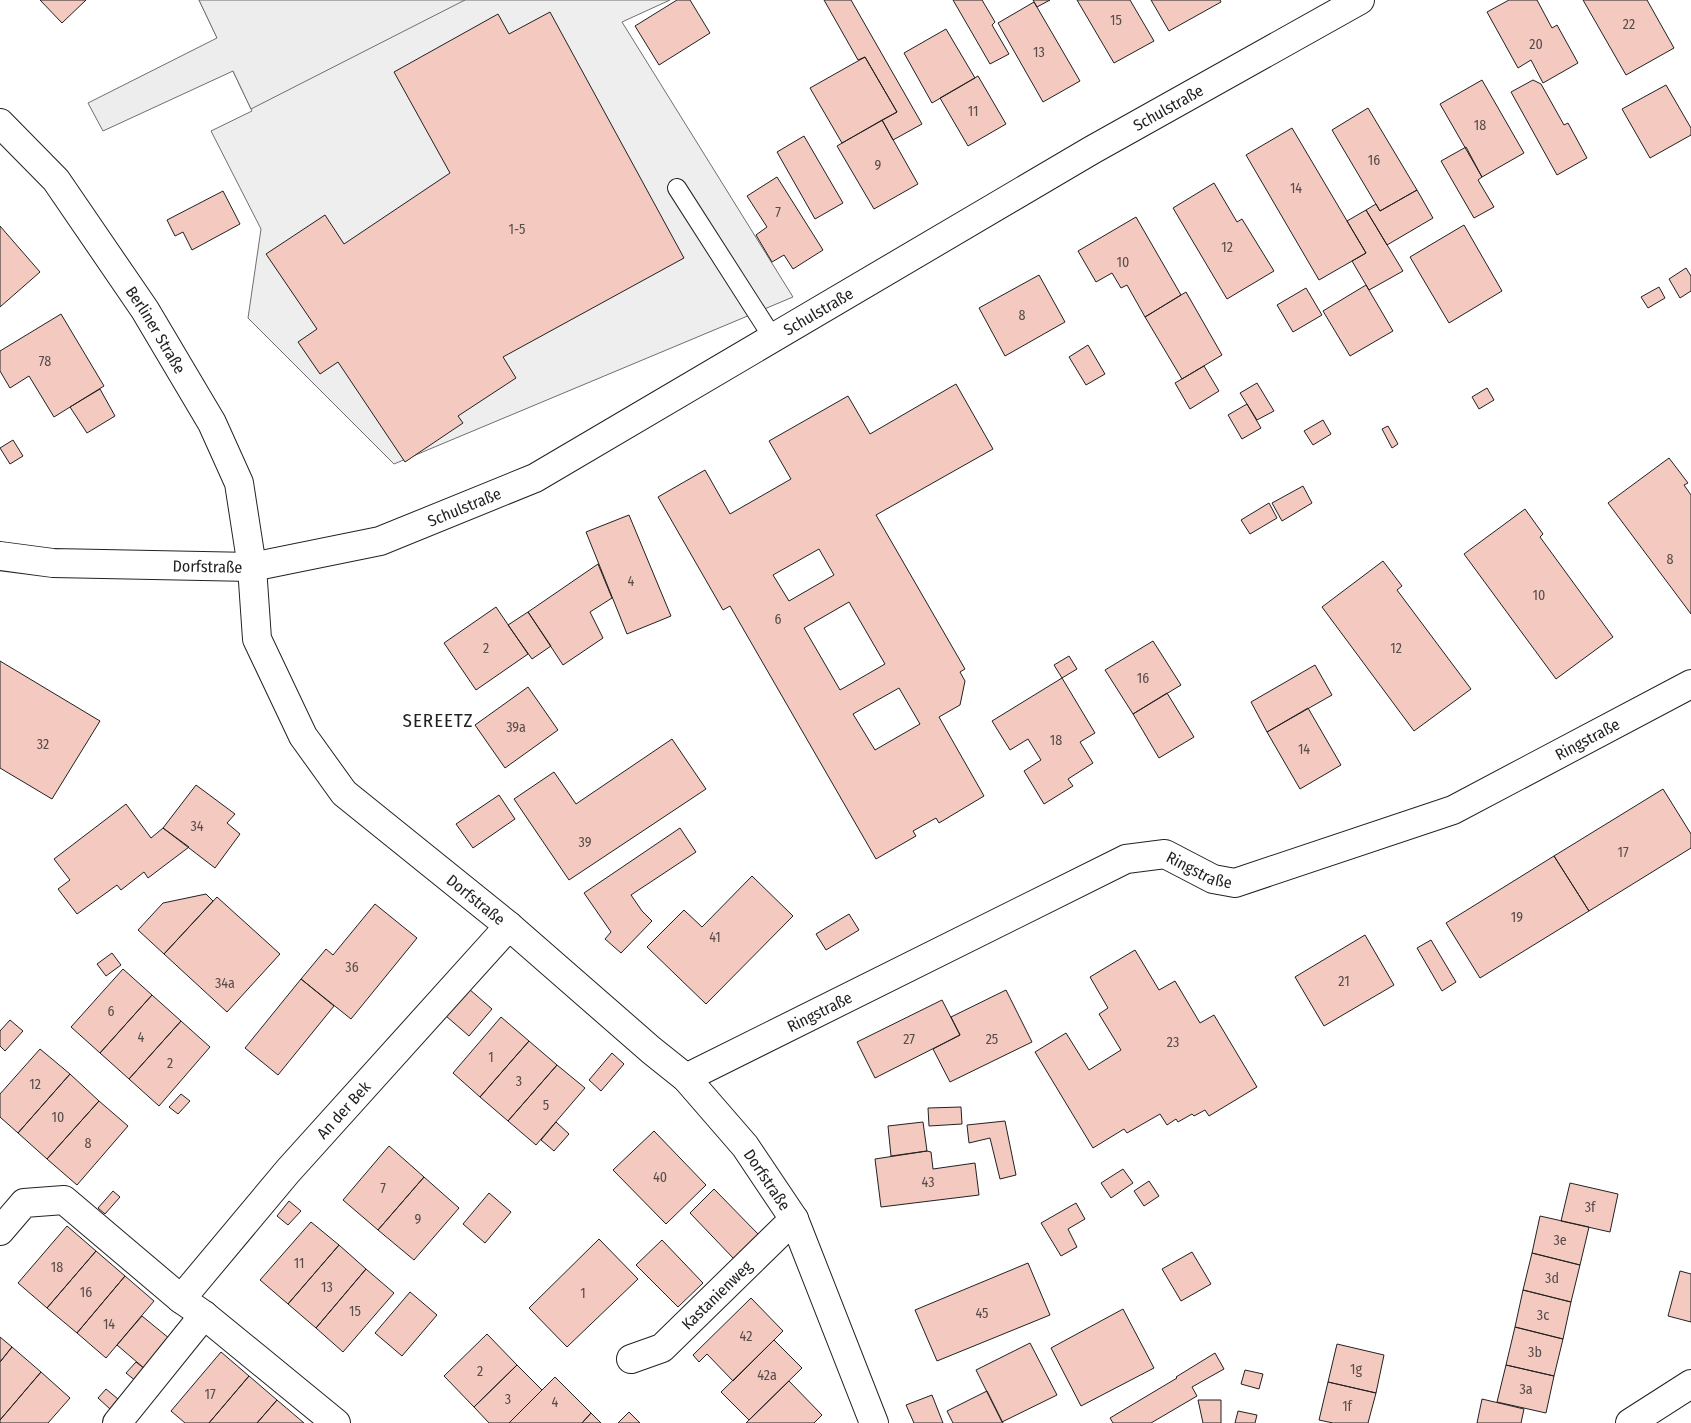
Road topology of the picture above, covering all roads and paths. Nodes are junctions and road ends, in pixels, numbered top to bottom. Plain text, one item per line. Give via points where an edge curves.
1 (1360, 0) edge
2 (0, 123) edge
3 (676, 188) dead end
4 (773, 338) junction
5 (0, 556) edge
6 (252, 567) junction
7 (1691, 684) edge
8 (509, 926) junction
9 (686, 1078) junction
10 (794, 1219) junction
11 (0, 1231) edge
12 (181, 1299) junction
13 (204, 1315) junction
14 (631, 1360) dead end
15 (1691, 1384) edge
16 (117, 1423) edge
17 (336, 1423) edge
18 (874, 1423) edge
19 (1630, 1423) edge

1 - 4 street, Schulstraße via 1092,150
2 - 6 street, Berliner Straße via 56,180 145,310 212,423 239,483
3 - 4 lane
4 - 6 street, Schulstraße via 535,478 380,540
5 - 6 street, Dorfstraße via 53,563
6 - 8 street, Dorfstraße via 257,639 303,736 313,750 344,793
7 - 9 street, Ringstraße via 1453,810 1235,883 1213,879 1165,854 1126,859
8 - 9 street, Dorfstraße
8 - 12 street, An der Bek via 288,1171
9 - 10 street, Dorfstraße via 745,1146
10 - 14 street, Kastanienweg via 662,1348
10 - 18 street, Dorfstraße
11 - 12 street via 24,1203 64,1200
12 - 13 street
13 - 16 street
13 - 17 street
15 - 19 street

